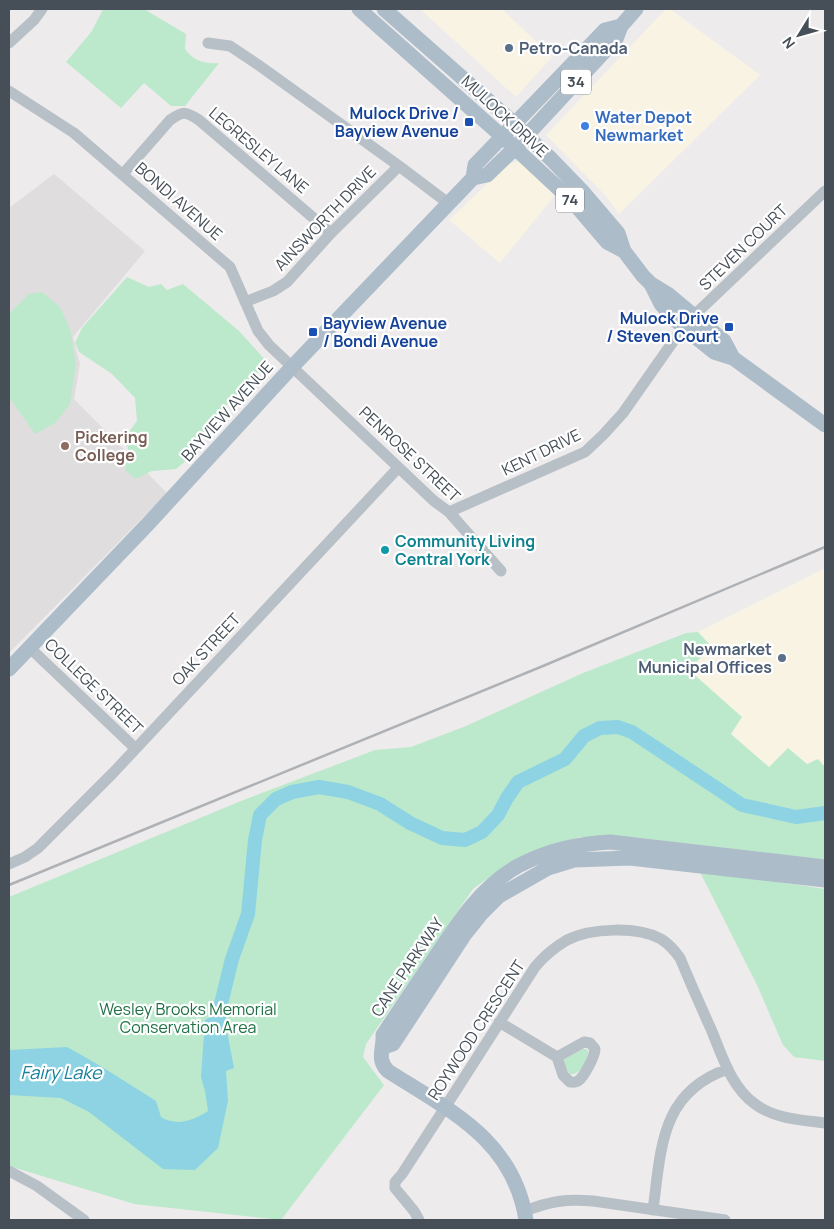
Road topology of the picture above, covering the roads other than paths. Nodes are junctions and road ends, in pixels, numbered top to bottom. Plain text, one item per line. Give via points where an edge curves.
1 (42, 9) edge
2 (359, 9) edge
3 (384, 9) edge
4 (636, 9) edge
5 (621, 26) junction
6 (9, 43) edge
7 (208, 43) dead end
8 (9, 91) edge
9 (515, 125) junction
10 (526, 135) junction
11 (503, 136) junction
12 (515, 148) junction
13 (399, 166) junction
14 (124, 174) junction
15 (473, 178) junction
16 (825, 191) edge
17 (448, 203) junction
18 (332, 233) junction
19 (624, 251) junction
20 (245, 302) junction
21 (688, 322) junction
22 (292, 367) junction
23 (825, 425) edge
24 (398, 468) junction
25 (450, 512) junction
26 (501, 571) dead end
27 (30, 648) junction
28 (9, 669) edge
29 (135, 748) junction
30 (9, 864) edge
31 (825, 866) edge
32 (825, 880) edge
33 (500, 1022) junction
34 (384, 1046) junction
35 (557, 1057) dead end
36 (728, 1069) junction
37 (445, 1108) junction
38 (825, 1123) edge
39 (9, 1171) edge
40 (653, 1210) junction
41 (526, 1216) edge
42 (84, 1220) edge
43 (419, 1220) edge
44 (725, 1220) edge

1 - 6 street
2 - 11 main road, MULOCK DRIVE / 74
3 - 9 main road, MULOCK DRIVE / 74
4 - 5 main road, 34
5 - 9 main road, 34 via 605,30
5 - 10 main road, 34 via 616,39
7 - 13 street via 230,46
8 - 14 street, BONDI AVENUE via 74,133
9 - 10 main road, MULOCK DRIVE / 74
9 - 11 main road, BAYVIEW AVENUE / 34
10 - 12 main road, BAYVIEW AVENUE / 34
10 - 19 main road, MULOCK DRIVE / 74 via 583,192 618,233
11 - 12 main road, MULOCK DRIVE / 74
11 - 15 main road, BAYVIEW AVENUE / 34 via 476,165
12 - 15 main road, BAYVIEW AVENUE / 34 via 487,175
12 - 19 main road, MULOCK DRIVE / 74 via 572,201 607,242
13 - 17 street
13 - 18 street, AINSWORTH DRIVE
14 - 18 street, LEGRESLEY LANE via 170,120 185,112 199,120
14 - 20 street, BONDI AVENUE via 230,267
15 - 17 main road, BAYVIEW AVENUE / 34
16 - 21 street, STEVEN COURT
17 - 22 main road, BAYVIEW AVENUE / 34
18 - 20 street, AINSWORTH DRIVE via 287,282
19 - 21 main road, MULOCK DRIVE / 74 via 651,284 669,295
20 - 22 street, BONDI AVENUE via 258,331
21 - 23 main road, MULOCK DRIVE / 74 via 724,341 733,358
21 - 25 street, KENT DRIVE via 623,412 585,452
22 - 24 street, PENROSE STREET
22 - 27 main road, BAYVIEW AVENUE / 34
24 - 25 street, PENROSE STREET
24 - 29 street, OAK STREET
25 - 26 street, PENROSE STREET
27 - 28 main road, BAYVIEW AVENUE / 34
27 - 29 street, COLLEGE STREET
29 - 30 street, OAK STREET via 35,850
31 - 34 main road, CANE PARKWAY via 610,842 578,844 548,853 518,866 490,886 465,912 383,1036
32 - 34 main road, CANE PARKWAY via 630,858 574,860 548,868 500,896 480,914 393,1044
33 - 35 street
33 - 36 street, ROYWOOD CRESCENT via 535,967 560,945 581,935 601,931 641,932 662,940 680,958
33 - 37 street, ROYWOOD CRESCENT
34 - 37 main road via 381,1061 388,1071
36 - 38 street, ROYWOOD CRESCENT via 740,1089 755,1104 793,1119
36 - 40 street via 701,1082 674,1111 663,1137
37 - 41 main road via 461,1117 493,1147 506,1166
37 - 43 street, ROYWOOD CRESCENT via 395,1182 395,1188
39 - 42 street via 29,1181
40 - 41 street via 575,1200 552,1202
40 - 44 street

